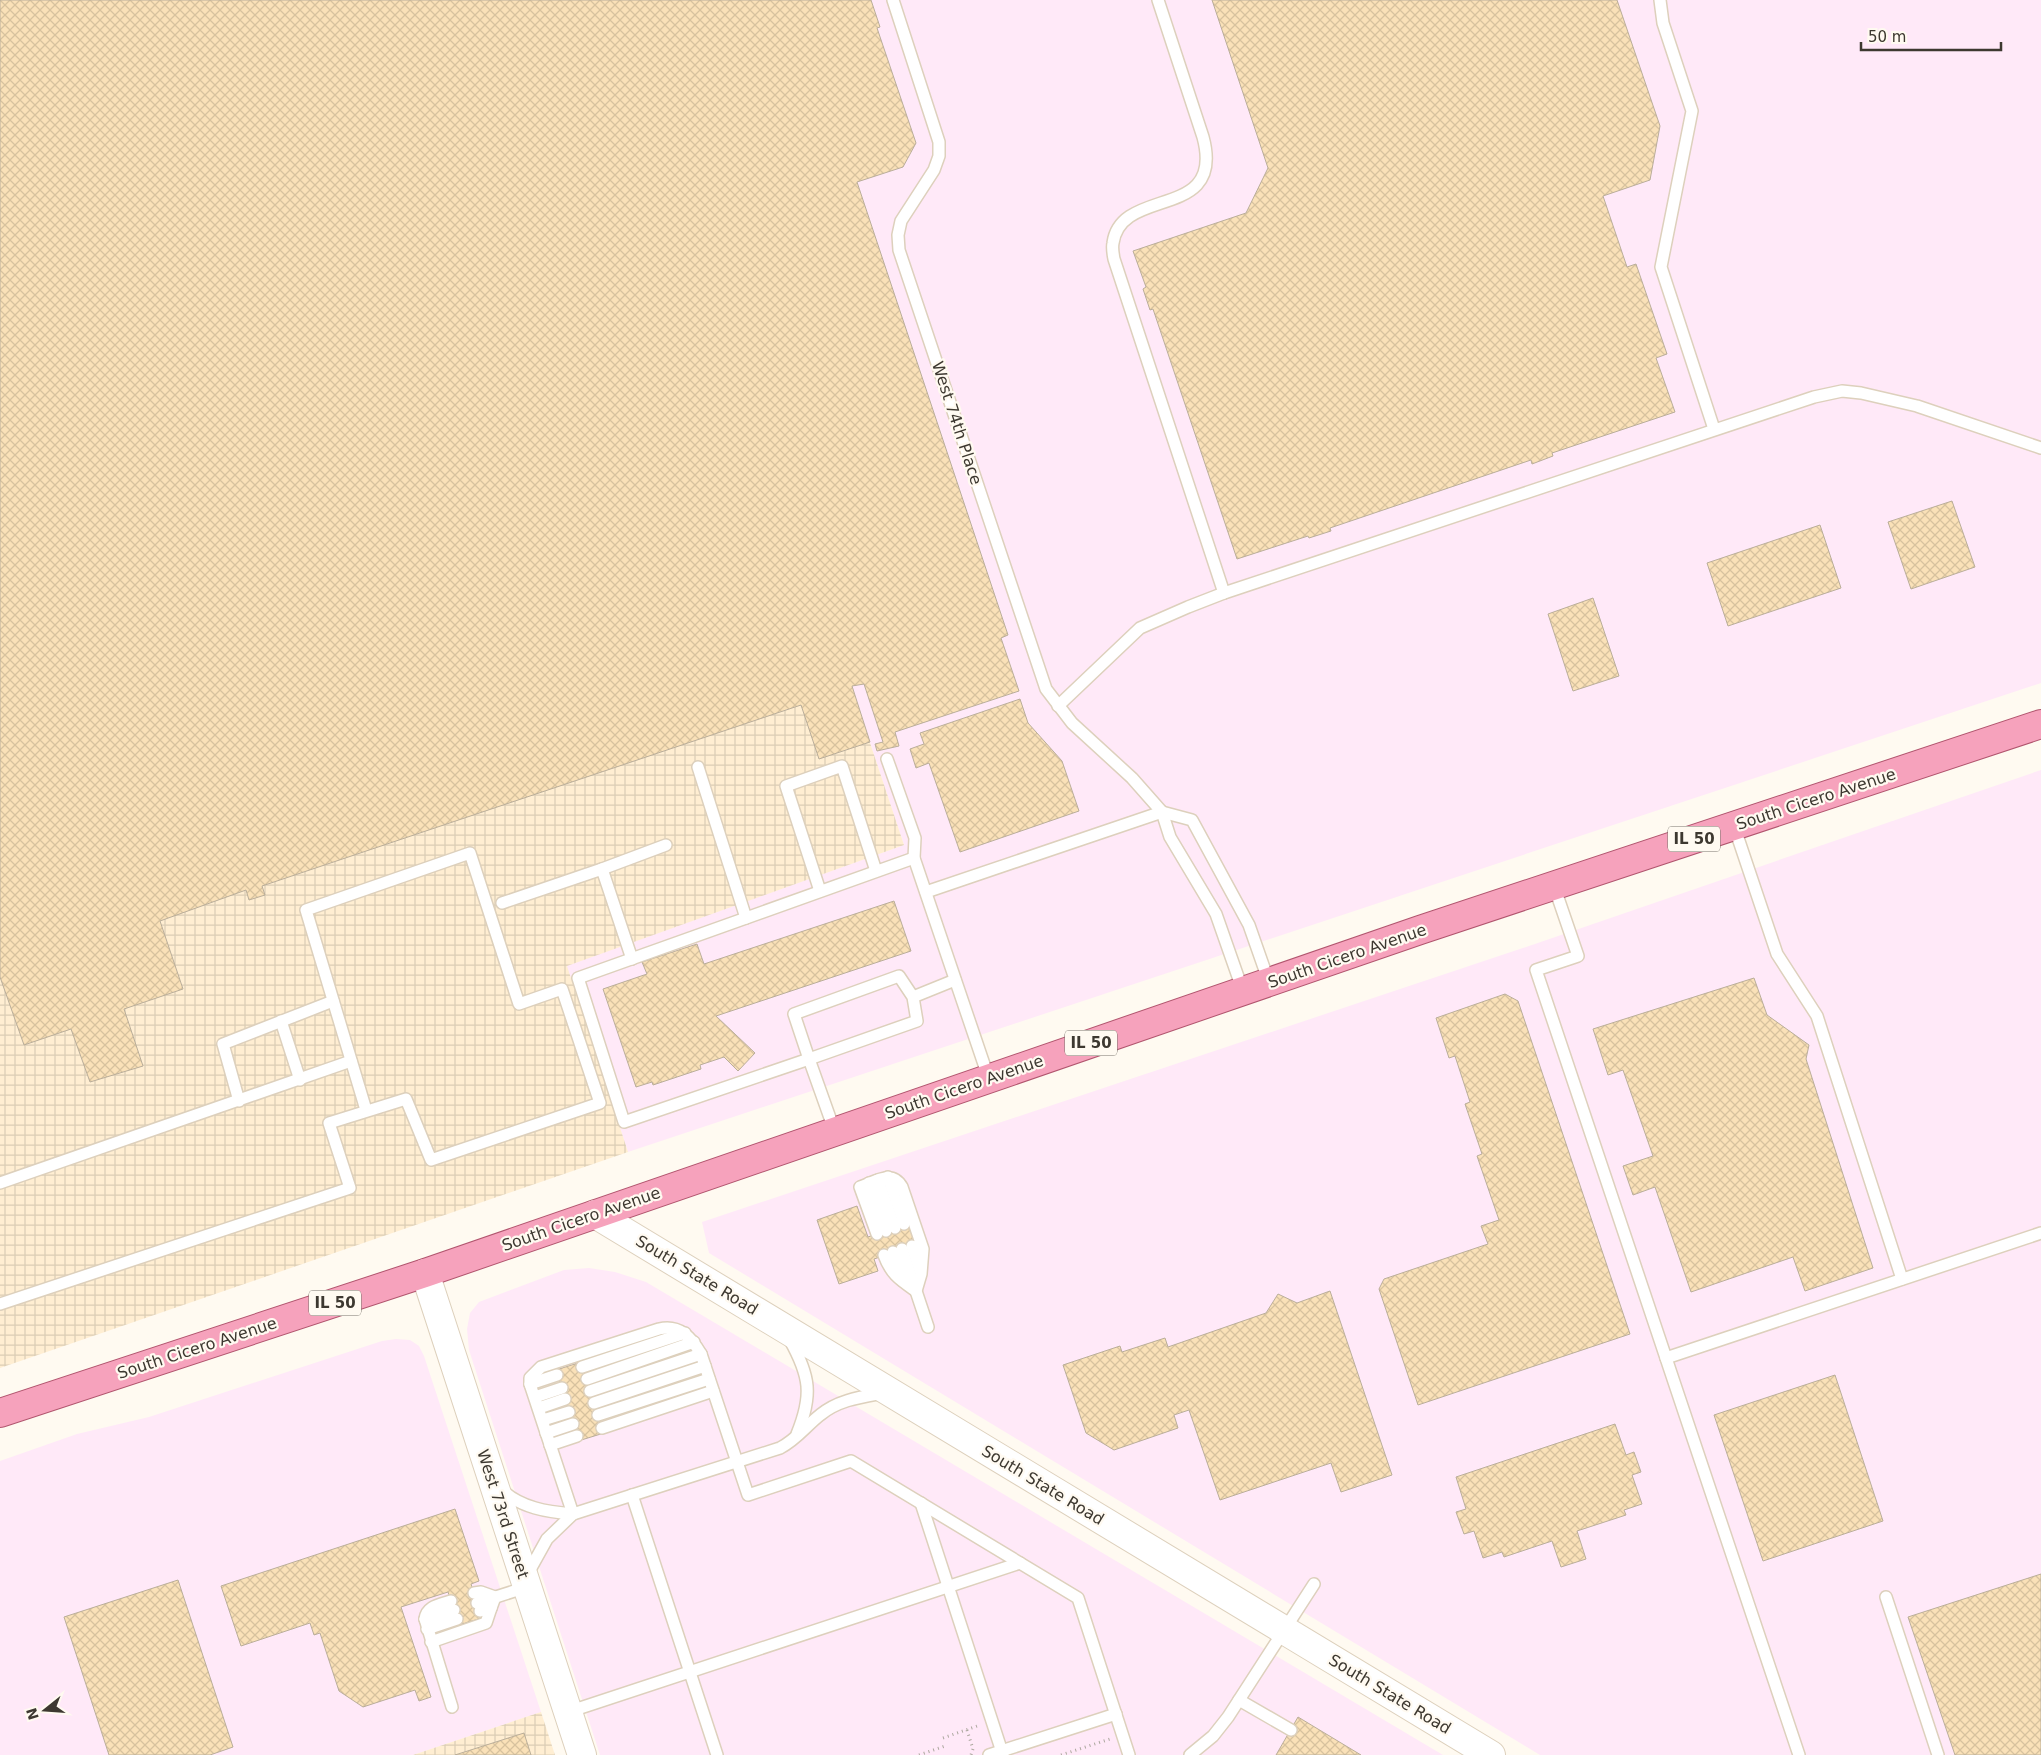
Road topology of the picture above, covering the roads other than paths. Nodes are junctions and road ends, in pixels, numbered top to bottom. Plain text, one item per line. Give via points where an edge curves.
1 (893, 0) edge
2 (1158, 0) edge
3 (1660, 0) edge
4 (1714, 429) junction
5 (2041, 448) edge
6 (1224, 593) junction
7 (1058, 706) junction
8 (2041, 724) edge
9 (887, 759) dead end
10 (698, 767) dead end
11 (1162, 812) junction
12 (1734, 826) junction
13 (666, 846) dead end
14 (914, 858) junction
15 (602, 869) junction
16 (876, 871) junction
17 (1554, 886) junction
18 (820, 891) junction
19 (926, 892) junction
20 (502, 903) dead end
21 (746, 918) junction
22 (632, 959) junction
23 (955, 980) junction
24 (1269, 982) junction
25 (1243, 991) junction
26 (913, 998) junction
27 (333, 1001) junction
28 (281, 1021) junction
29 (809, 1060) junction
30 (351, 1061) junction
31 (989, 1079) junction
32 (300, 1080) junction
33 (239, 1101) junction
34 (366, 1110) junction
35 (835, 1132) junction
36 (874, 1182) junction
37 (0, 1183) edge
38 (595, 1214) junction
39 (2041, 1233) edge
40 (898, 1251) junction
41 (425, 1273) junction
42 (921, 1274) junction
43 (1902, 1279) junction
44 (916, 1291) junction
45 (0, 1304) edge
46 (784, 1327) junction
47 (928, 1327) dead end
48 (685, 1333) junction
49 (694, 1342) junction
50 (700, 1354) junction
51 (1666, 1358) junction
52 (705, 1366) junction
53 (582, 1367) dead end
54 (557, 1375) dead end
55 (709, 1379) junction
56 (586, 1380) dead end
57 (530, 1384) junction
58 (562, 1388) dead end
59 (590, 1391) dead end
60 (713, 1391) junction
61 (890, 1391) junction
62 (565, 1399) dead end
63 (537, 1403) junction
64 (594, 1403) dead end
65 (569, 1412) dead end
66 (0, 1413) edge
67 (598, 1416) dead end
68 (543, 1420) junction
69 (573, 1424) dead end
70 (602, 1428) dead end
71 (546, 1433) junction
72 (577, 1436) dead end
73 (796, 1438) junction
74 (550, 1445) junction
75 (737, 1462) junction
76 (492, 1479) junction
77 (632, 1495) junction
78 (921, 1503) junction
79 (573, 1514) junction
80 (1020, 1563) junction
81 (526, 1583) junction
82 (1314, 1584) dead end
83 (948, 1587) junction
84 (1886, 1597) dead end
85 (426, 1624) junction
86 (1285, 1631) junction
87 (431, 1642) junction
88 (690, 1672) junction
89 (1239, 1700) junction
90 (452, 1707) dead end
91 (568, 1712) junction
92 (1116, 1714) junction
93 (1290, 1730) dead end
94 (1002, 1753) edge
95 (582, 1755) edge
96 (717, 1755) edge
97 (989, 1755) edge
98 (1129, 1755) edge
99 (1190, 1755) edge
100 (1491, 1755) edge
101 (1799, 1755) edge
102 (1938, 1755) edge

1 - 7 lane, West 74th Place via 939,142 934,170 901,221 899,250 1046,689
2 - 6 lane via 1208,154 1206,170 1186,194 1144,208 1128,218 1117,230 1112,244 1114,259
3 - 4 lane via 1663,22 1692,111 1661,267
4 - 5 lane via 1842,391 1917,406
4 - 6 lane
6 - 7 lane via 1140,628
7 - 11 lane, West 74th Place
8 - 12 main road, South Cicero Avenue / IL 50
9 - 14 lane via 915,838
10 - 21 lane
11 - 19 lane
11 - 24 lane via 1192,820 1249,925
11 - 25 lane, West 74th Place via 1170,837 1216,914
12 - 17 main road, South Cicero Avenue / IL 50
12 - 43 lane via 1777,954 1816,1016
13 - 15 lane
14 - 16 lane
14 - 19 lane
15 - 20 lane
15 - 22 lane
16 - 18 lane
16 - 18 lane via 842,766 795,782 786,786
17 - 24 main road, South Cicero Avenue / IL 50
17 - 51 lane via 1578,956 1536,970
18 - 21 lane
19 - 23 lane
21 - 22 lane
22 - 29 lane via 578,978 624,1122
23 - 26 lane
23 - 31 lane
24 - 25 main road, South Cicero Avenue / IL 50
25 - 31 main road, South Cicero Avenue / IL 50
26 - 29 lane via 917,1021
26 - 29 lane via 899,976 794,1014
27 - 28 lane
27 - 30 lane
27 - 34 lane via 306,910 470,853 519,1004 562,989 600,1102 431,1160 406,1099
28 - 32 lane
28 - 33 lane via 223,1044
29 - 35 lane
30 - 32 lane
30 - 34 lane
31 - 35 main road, South Cicero Avenue / IL 50
32 - 33 lane
33 - 37 lane
34 - 45 lane via 329,1123 350,1188
35 - 38 main road, South Cicero Avenue / IL 50
36 - 36 lane via 890,1229
36 - 42 lane via 893,1177 902,1187 923,1248
38 - 41 main road, South Cicero Avenue / IL 50
38 - 46 street, South State Road
39 - 43 lane
40 - 42 lane
40 - 44 lane
40 - 44 lane via 890,1270
41 - 66 main road, South Cicero Avenue / IL 50
41 - 76 street, West 73rd Street
42 - 44 lane
43 - 51 lane
44 - 47 lane
46 - 61 street, South State Road
46 - 73 lane via 805,1372 806,1412
48 - 49 lane
48 - 53 lane
48 - 57 lane via 674,1328 658,1328 541,1367 530,1378
49 - 50 lane
49 - 56 lane
50 - 52 lane
50 - 59 lane
51 - 101 lane
52 - 55 lane
52 - 64 lane
54 - 57 lane
55 - 60 lane
55 - 67 lane
57 - 63 lane
58 - 63 lane
60 - 70 lane
60 - 75 lane
61 - 73 lane via 832,1407
61 - 86 street, South State Road
62 - 63 lane
63 - 68 lane
65 - 68 lane
68 - 71 lane
69 - 71 lane
71 - 74 lane
72 - 74 lane
73 - 75 lane via 780,1448
74 - 79 lane
75 - 77 lane
75 - 78 lane via 748,1495 851,1461
76 - 79 lane via 506,1494 522,1503 536,1509
76 - 81 street, West 73rd Street
77 - 79 lane
77 - 88 lane
78 - 80 lane
78 - 83 lane
79 - 81 lane via 547,1539
80 - 83 lane
80 - 92 lane via 1078,1598
81 - 87 lane via 483,1602 486,1623
81 - 91 street, West 73rd Street
82 - 86 lane
83 - 88 lane
83 - 94 lane
84 - 102 lane
85 - 85 lane via 454,1610 431,1607 426,1613
85 - 87 lane
86 - 89 lane
86 - 100 street, South State Road
87 - 90 lane
88 - 91 lane
88 - 96 lane
89 - 93 lane
89 - 99 lane via 1213,1736
91 - 95 street, West 73rd Street
92 - 94 lane
92 - 98 lane
94 - 97 lane

